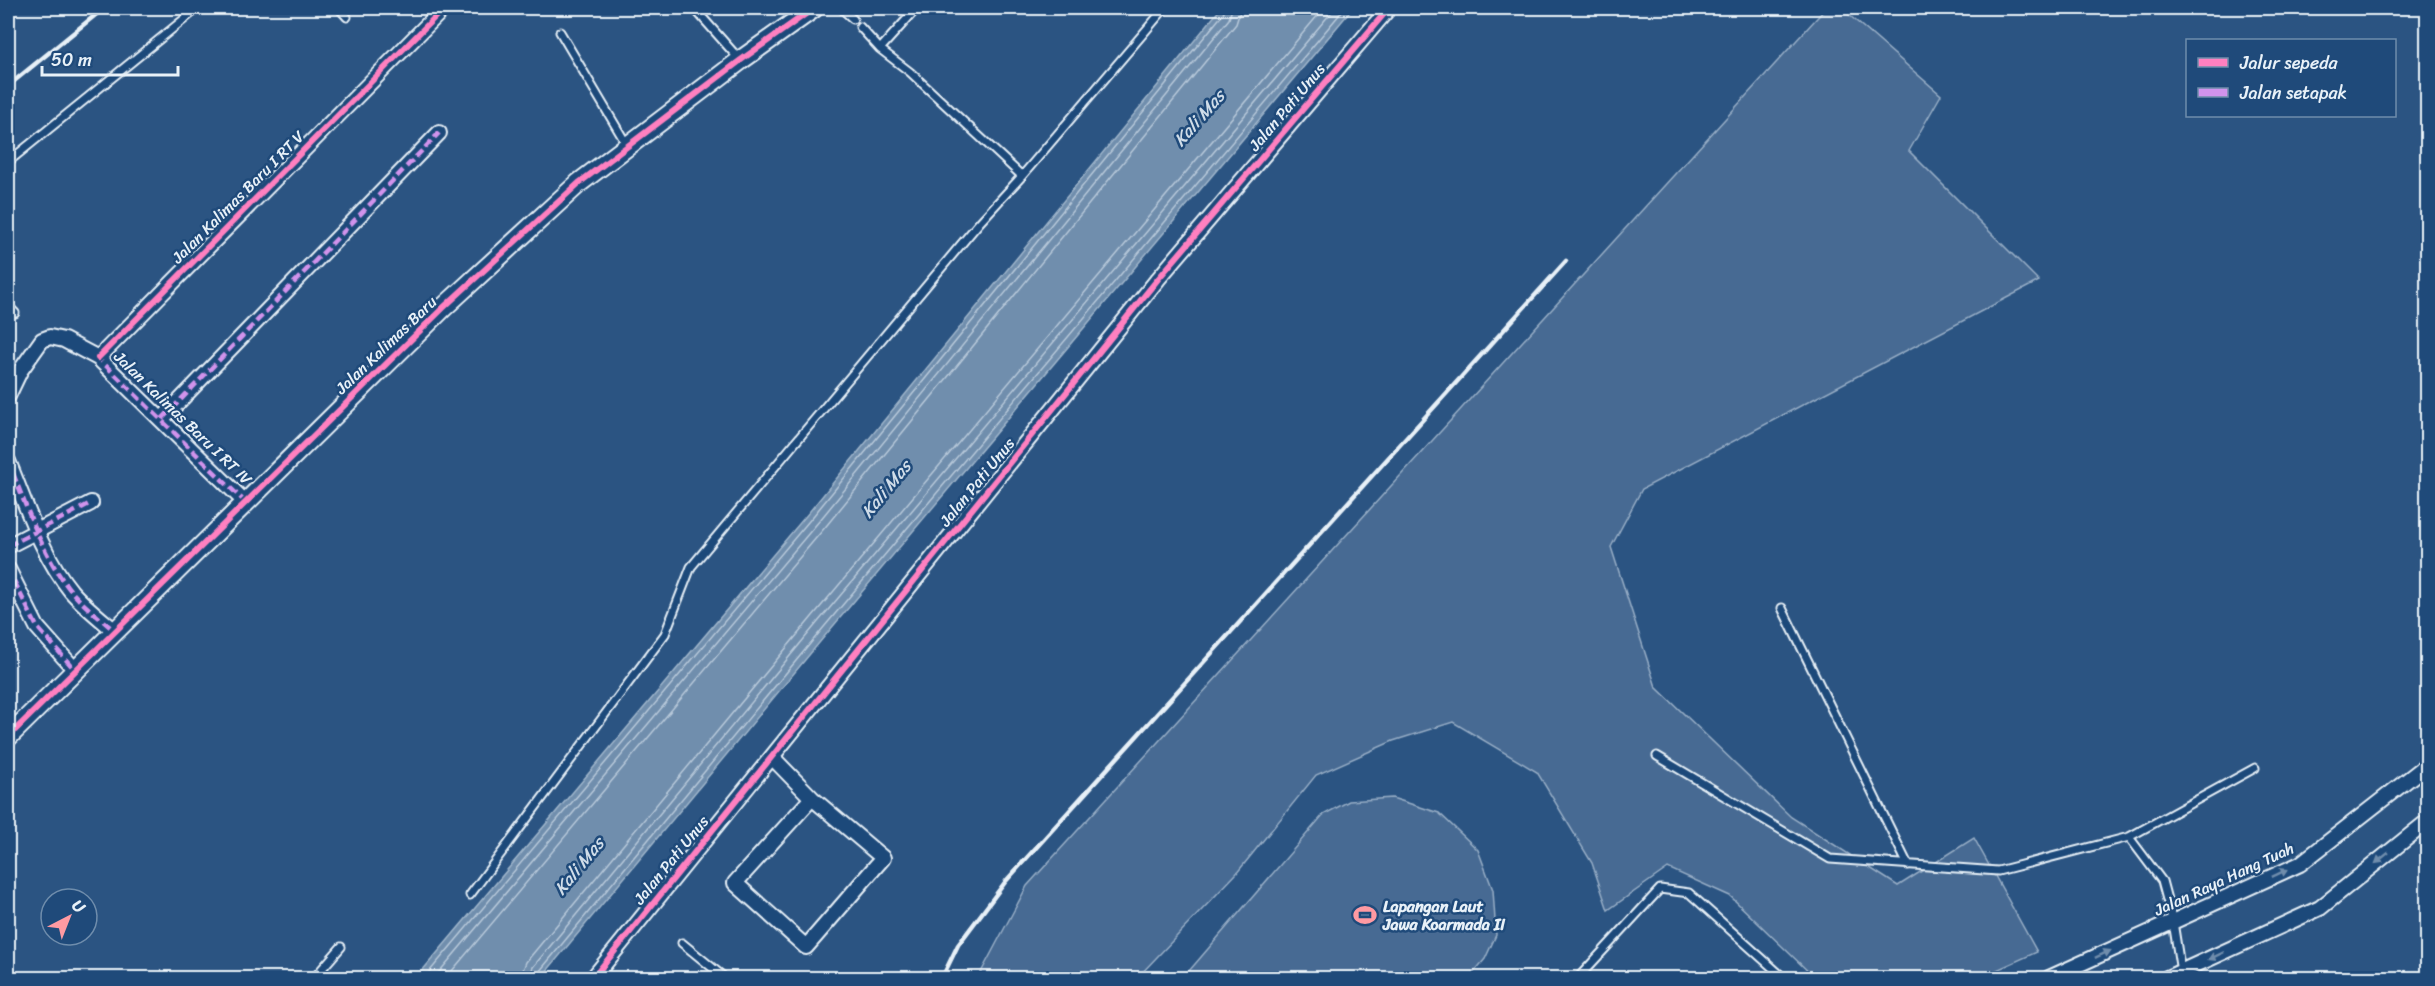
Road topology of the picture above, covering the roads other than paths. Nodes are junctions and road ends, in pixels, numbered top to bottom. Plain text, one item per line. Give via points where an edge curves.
1 (198, 8) edge
2 (339, 8) edge
3 (444, 8) edge
4 (694, 8) edge
5 (814, 8) edge
6 (841, 8) edge
7 (917, 8) edge
8 (1165, 8) edge
9 (1389, 8) edge
10 (347, 16) dead end
11 (853, 19) dead end
12 (860, 27) dead end
13 (560, 32) dead end
14 (880, 49) junction
15 (741, 60) junction
16 (439, 133) dead end
17 (627, 145) junction
18 (8, 162) edge
19 (1022, 176) junction
20 (8, 306) edge
21 (15, 313) dead end
22 (98, 358) junction
23 (8, 396) edge
24 (162, 419) junction
25 (8, 461) edge
26 (245, 502) junction
27 (91, 503) dead end
28 (38, 530) junction
29 (8, 546) edge
30 (8, 568) edge
31 (1782, 608) dead end
32 (116, 632) junction
33 (76, 671) junction
34 (8, 737) edge
35 (1657, 756) dead end
36 (772, 757) junction
37 (2427, 764) edge
38 (2254, 768) dead end
39 (812, 798) junction
40 (2427, 821) edge
41 (2129, 837) junction
42 (1908, 865) junction
43 (470, 895) dead end
44 (2173, 922) junction
45 (682, 943) dead end
46 (341, 947) dead end
47 (8, 972) edge
48 (2181, 972) junction
49 (15, 978) edge
50 (314, 978) edge
51 (593, 978) edge
52 (725, 978) edge
53 (1578, 978) edge
54 (1784, 978) edge
55 (2049, 978) edge
56 (2167, 978) edge

1 - 18 lane
2 - 10 lane
3 - 22 street, Jalan Kalimas Baru I RT V
4 - 15 lane
5 - 15 street, Jalan Kalimas Baru
6 - 11 lane
7 - 14 lane
8 - 19 lane
9 - 36 street, Jalan Pati Unus via 1158,279
12 - 14 lane
13 - 17 lane
14 - 19 lane
15 - 17 street, Jalan Kalimas Baru
16 - 24 street
17 - 26 street, Jalan Kalimas Baru via 579,183 443,308
19 - 43 lane via 691,567 665,634
20 - 21 lane
22 - 23 street, Jalan Kalimas Baru I RT IV via 64,340 42,340
22 - 24 street, Jalan Kalimas Baru I RT IV
24 - 26 street, Jalan Kalimas Baru I RT IV
25 - 28 street
26 - 32 street, Jalan Kalimas Baru
27 - 28 street
28 - 29 street
28 - 32 street via 68,587
30 - 33 street via 37,627
31 - 42 lane
32 - 33 street, Jalan Kalimas Baru
33 - 34 street, Jalan Kalimas Baru
35 - 42 lane via 1830,859
36 - 39 street
36 - 51 street, Jalan Pati Unus
44 -> 37 street, Jalan Raya Hang Tuah via 2300,864
38 - 41 lane
39 - 39 street via 735,883 806,947 883,858
40 -> 48 street via 2320,908
41 - 42 lane via 1998,872
41 - 44 lane via 2162,880
44 - 48 lane
55 -> 44 street, Jalan Raya Hang Tuah
45 - 52 lane
46 - 50 lane
47 - 49 lane
48 - 56 street
53 - 54 lane via 1660,889 1689,893

